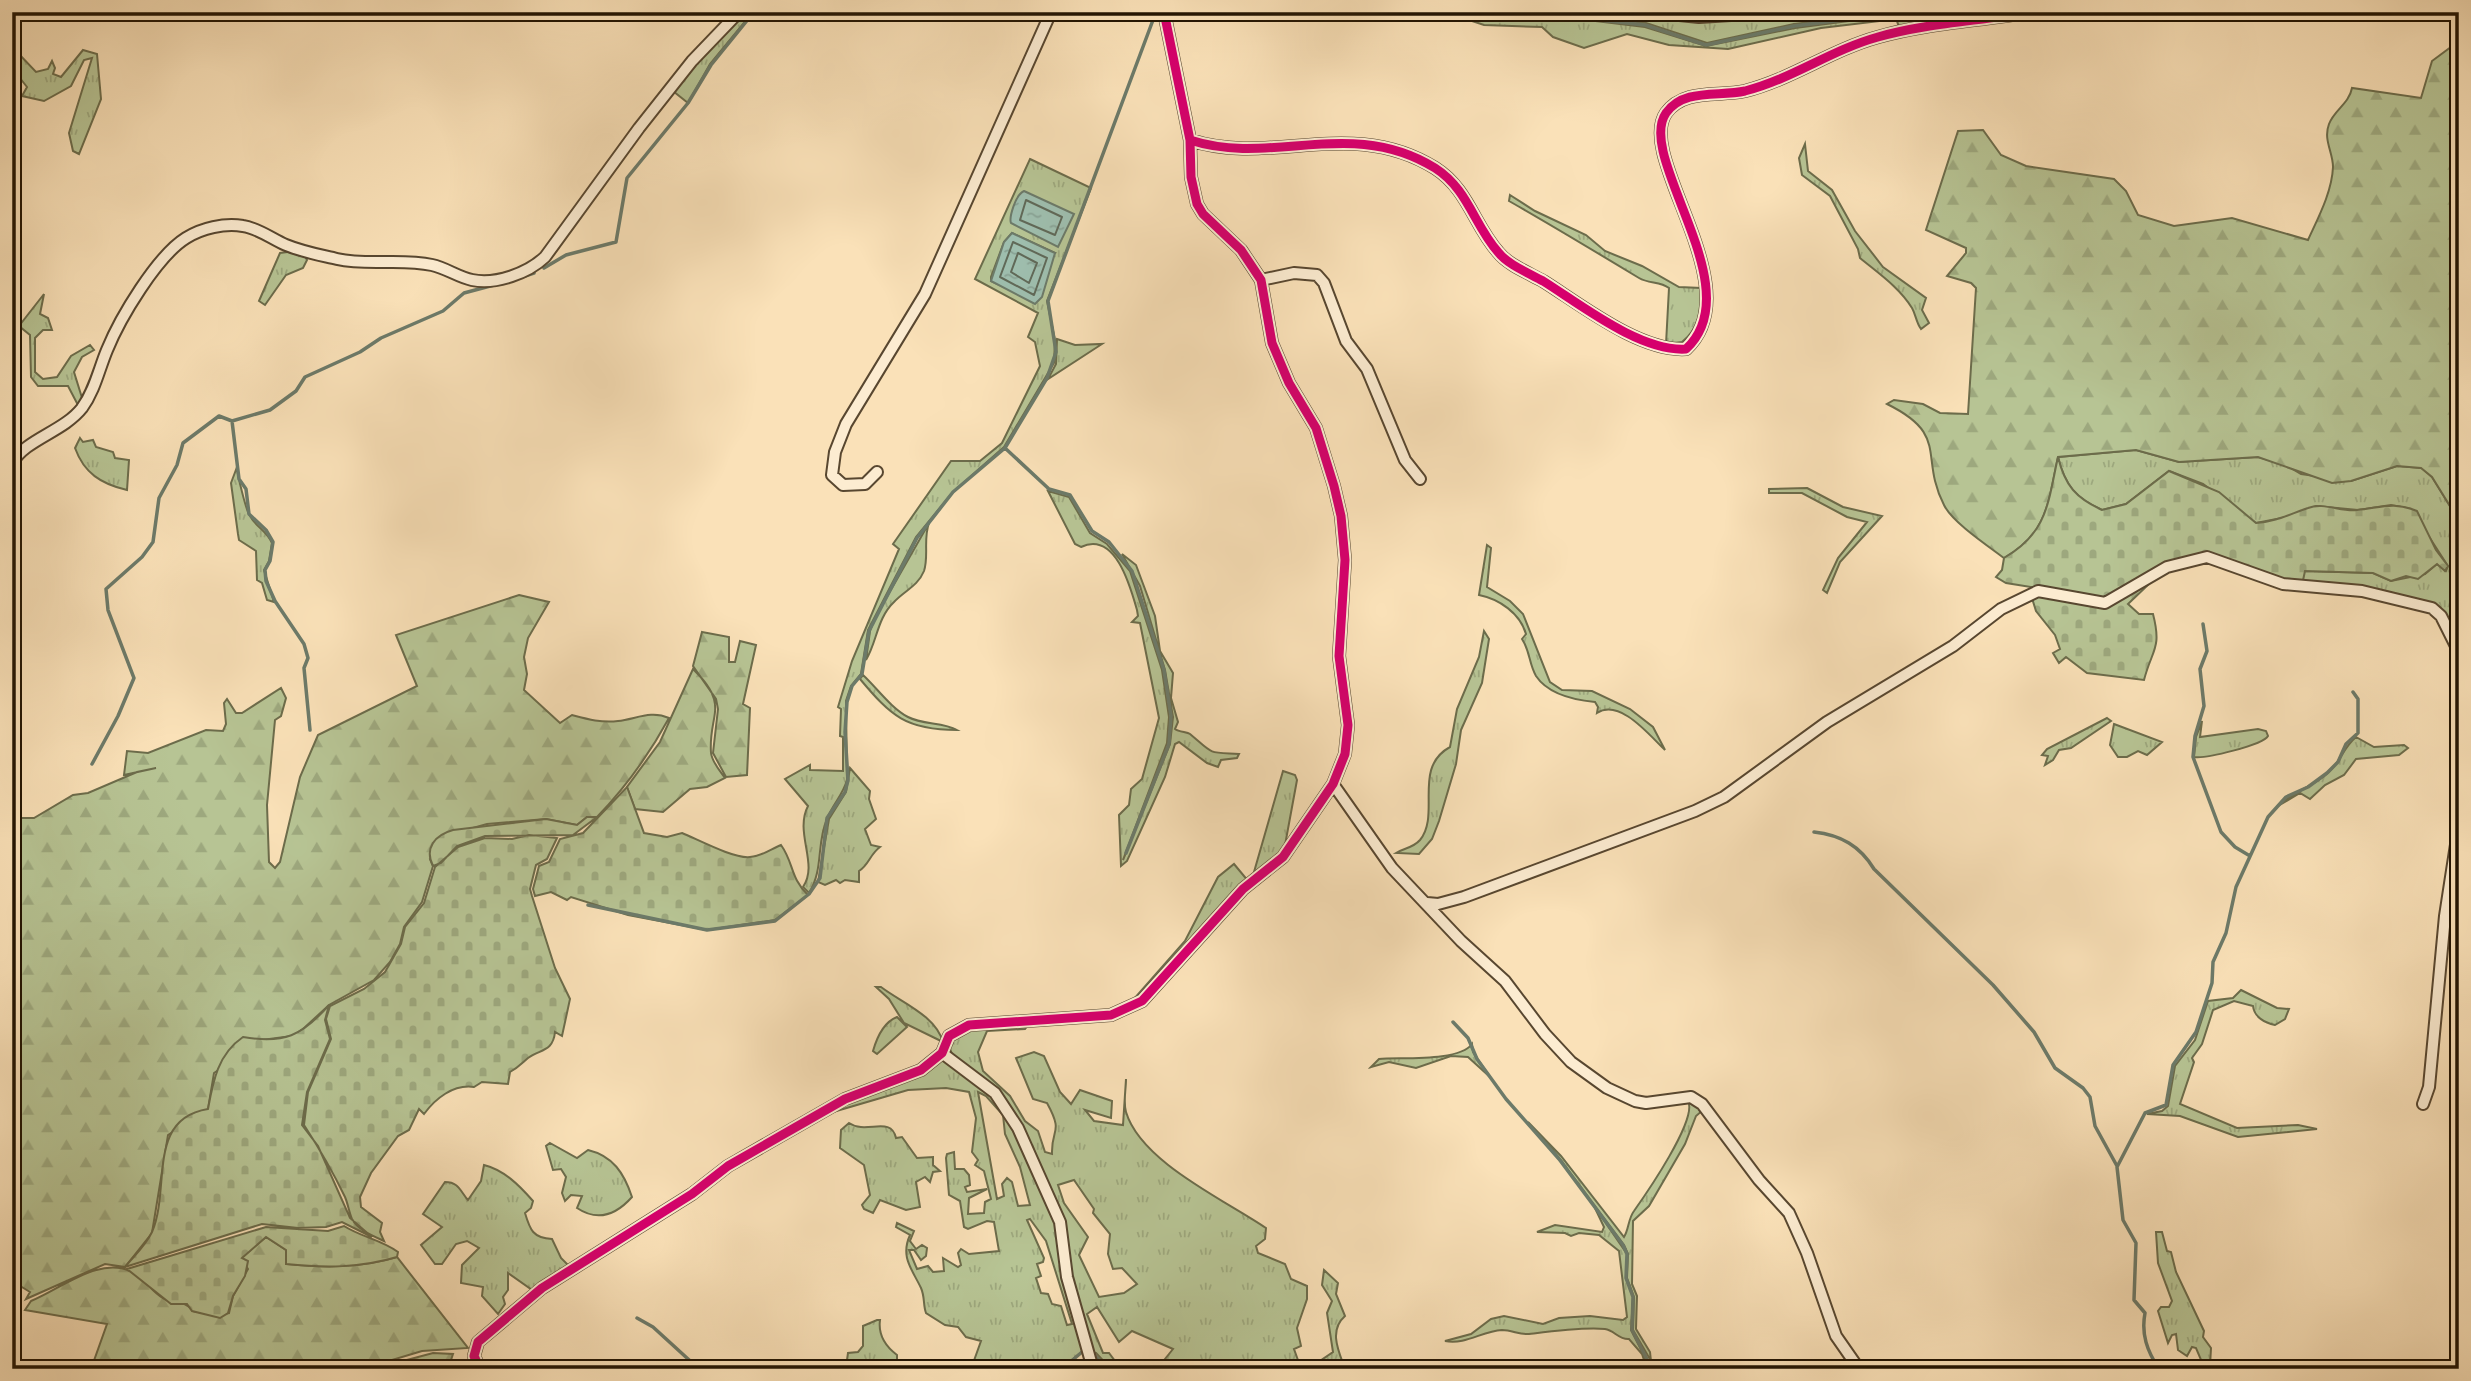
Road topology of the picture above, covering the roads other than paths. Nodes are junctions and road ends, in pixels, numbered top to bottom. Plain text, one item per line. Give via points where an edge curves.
1 (739, 12) edge
2 (1051, 12) edge
3 (1164, 12) edge
4 (1650, 12) edge
5 (1779, 12) edge
6 (2030, 12) edge
7 (1190, 139) junction
8 (1261, 280) junction
9 (12, 463) edge
10 (877, 472) dead end
11 (1420, 479) dead end
12 (2459, 652) edge
13 (1334, 783) junction
14 (2459, 825) edge
15 (1427, 903) junction
16 (942, 1053) junction
17 (2423, 1104) dead end
18 (480, 1369) edge
19 (1093, 1369) edge
20 (1859, 1369) edge

1 - 9 street via 692,61 545,257 531,269 486,281 434,265 365,263 304,252 246,226 222,225 200,232 175,247 132,306 81,408 60,428 26,447
2 - 10 street via 925,294 846,424 835,452 832,475 843,485 865,484
3 - 7 street
4 - 5 street via 1699,17
6 - 7 street via 1876,37 1744,91 1690,96 1675,102 1662,123 1662,148 1697,243 1707,299 1699,332 1686,348 1653,342 1612,324 1500,256 1453,182 1418,158 1353,142 1251,148 1208,146
7 - 8 street via 1197,204 1241,250
8 - 11 street via 1294,273 1317,275 1324,282 1346,341 1367,369 1405,460
8 - 13 street via 1272,343 1316,428 1341,516 1345,560 1339,656 1348,740
12 - 15 street via 2432,608 2362,591 2283,584 2207,557 2167,567 2105,603 2038,591 2001,609 1953,646 1827,722 1724,797 1557,865 1464,897
13 - 15 street via 1377,849
13 - 16 street via 1283,857 1235,897 1142,1001 1111,1014 969,1025 949,1036
14 - 17 street
15 - 20 street via 1461,942 1506,981 1556,1047 1588,1076 1635,1101 1691,1097 1702,1104 1789,1213 1836,1336
16 - 18 street via 922,1070 845,1099 728,1166 692,1194 542,1288 478,1342 474,1356
16 - 19 street via 995,1093 1018,1128 1060,1222 1067,1277

